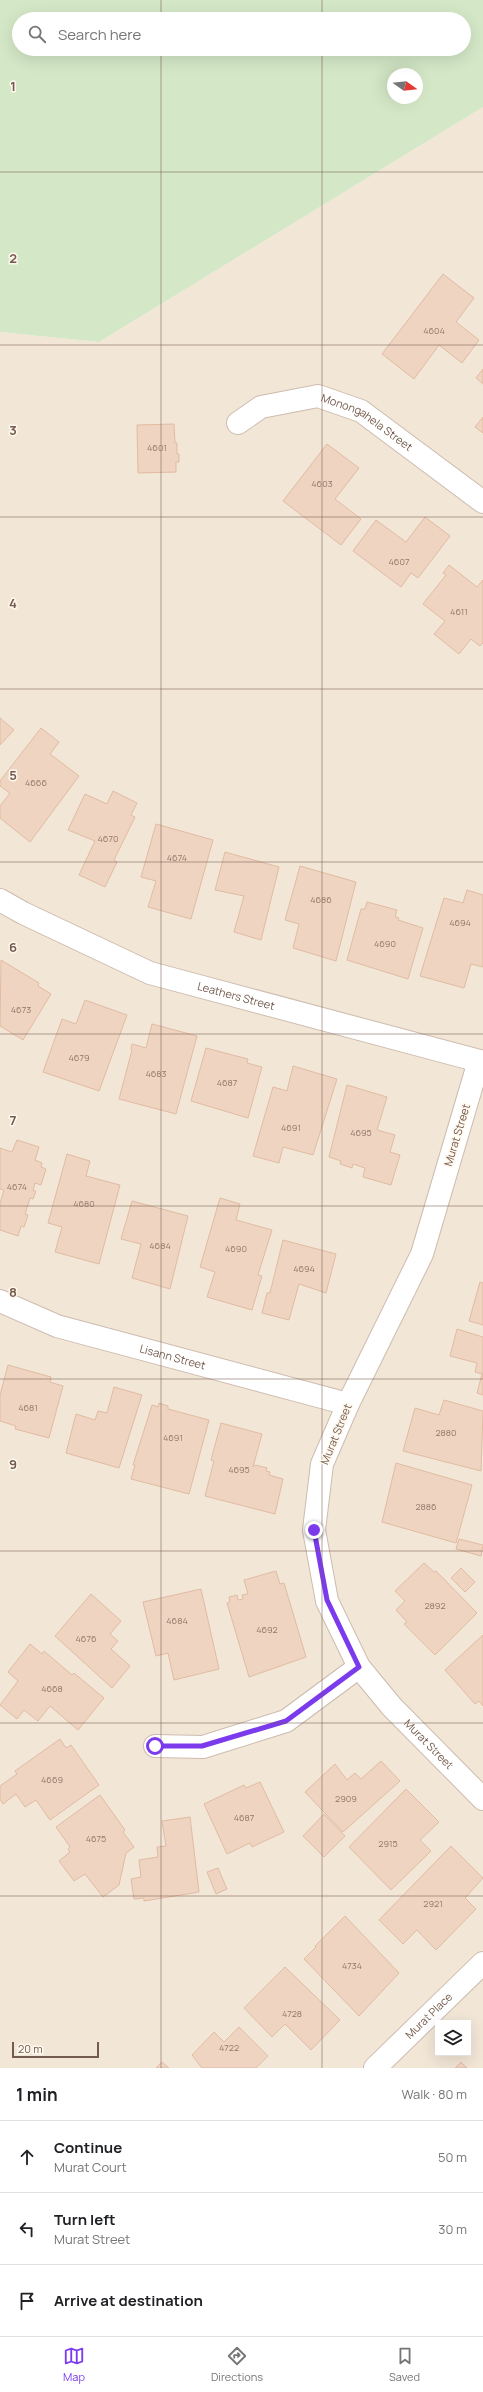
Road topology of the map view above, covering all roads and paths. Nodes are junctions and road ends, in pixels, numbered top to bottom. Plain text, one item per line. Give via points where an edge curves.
1 (238, 423) dead end
2 (483, 502) edge
3 (0, 900) edge
4 (481, 1062) edge
5 (0, 1301) edge
6 (348, 1404) junction
7 (359, 1667) junction
8 (155, 1746) dead end
9 (483, 1799) edge
10 (483, 1964) edge
11 (375, 2068) edge

1 - 2 street, Monongahela Street via 262,407 318,396 361,411
3 - 4 street, Leathers Street via 150,973
4 - 6 street, Murat Street via 422,1254
5 - 6 street, Lisann Street via 57,1326
6 - 7 street, Murat Street via 322,1464 314,1530 327,1600
7 - 8 street via 286,1721 202,1746
7 - 9 street, Murat Street via 392,1707
10 - 11 street, Murat Place

